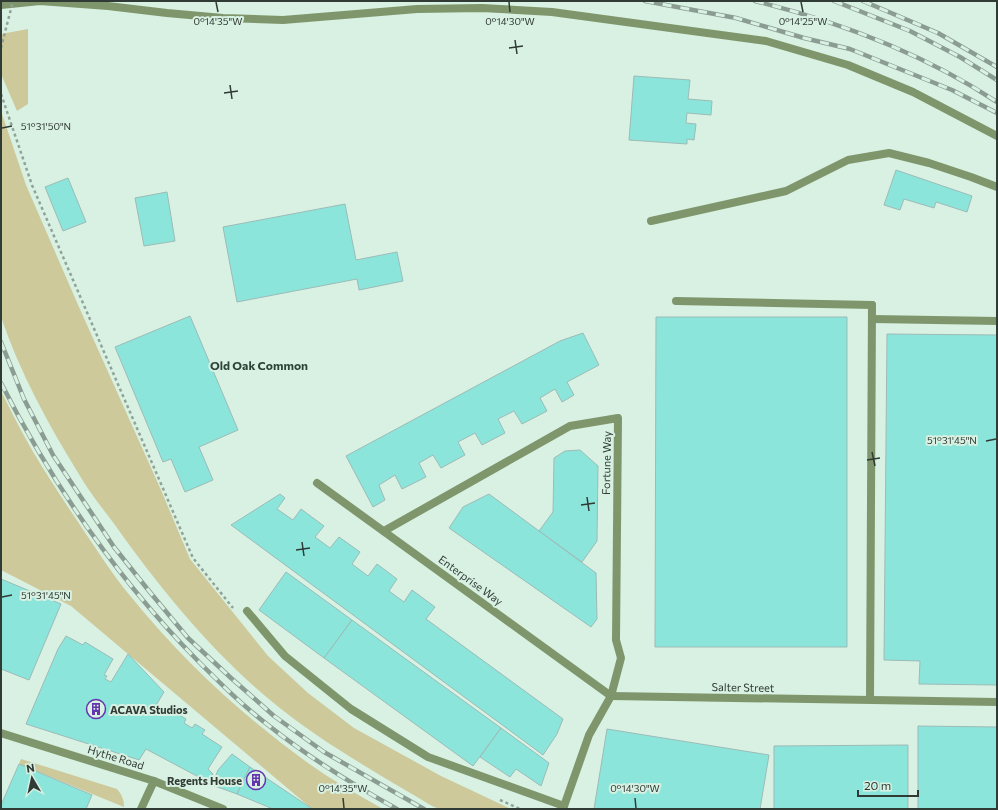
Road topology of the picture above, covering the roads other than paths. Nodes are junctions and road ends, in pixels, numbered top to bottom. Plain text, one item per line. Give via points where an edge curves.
1 (1, 5) edge
2 (997, 136) edge
3 (997, 187) edge
4 (650, 221) dead end
5 (676, 301) dead end
6 (872, 319) junction
7 (997, 321) edge
8 (317, 483) dead end
9 (384, 531) junction
10 (247, 612) dead end
11 (611, 696) junction
12 (870, 699) junction
13 (997, 702) edge
14 (1, 733) edge
15 (154, 781) junction
16 (564, 808) edge
17 (141, 809) edge
18 (223, 809) edge

1 - 2 street via 40,1 216,17 283,20 416,8 552,12 766,41 855,68 913,92
3 - 4 street via 929,163 889,153 848,160 786,191
5 - 6 street via 872,304
6 - 7 street
6 - 12 street
8 - 9 street, Enterprise Way
9 - 11 street, Enterprise Way
9 - 11 street, Fortune Way via 570,426 618,418 616,640 621,658
10 - 16 street via 285,656 345,704 428,757
11 - 12 street, Salter Street
11 - 16 street via 589,735
12 - 13 street, Salter Street
14 - 15 street, Hythe Road
15 - 17 street
15 - 18 street, Hythe Road

